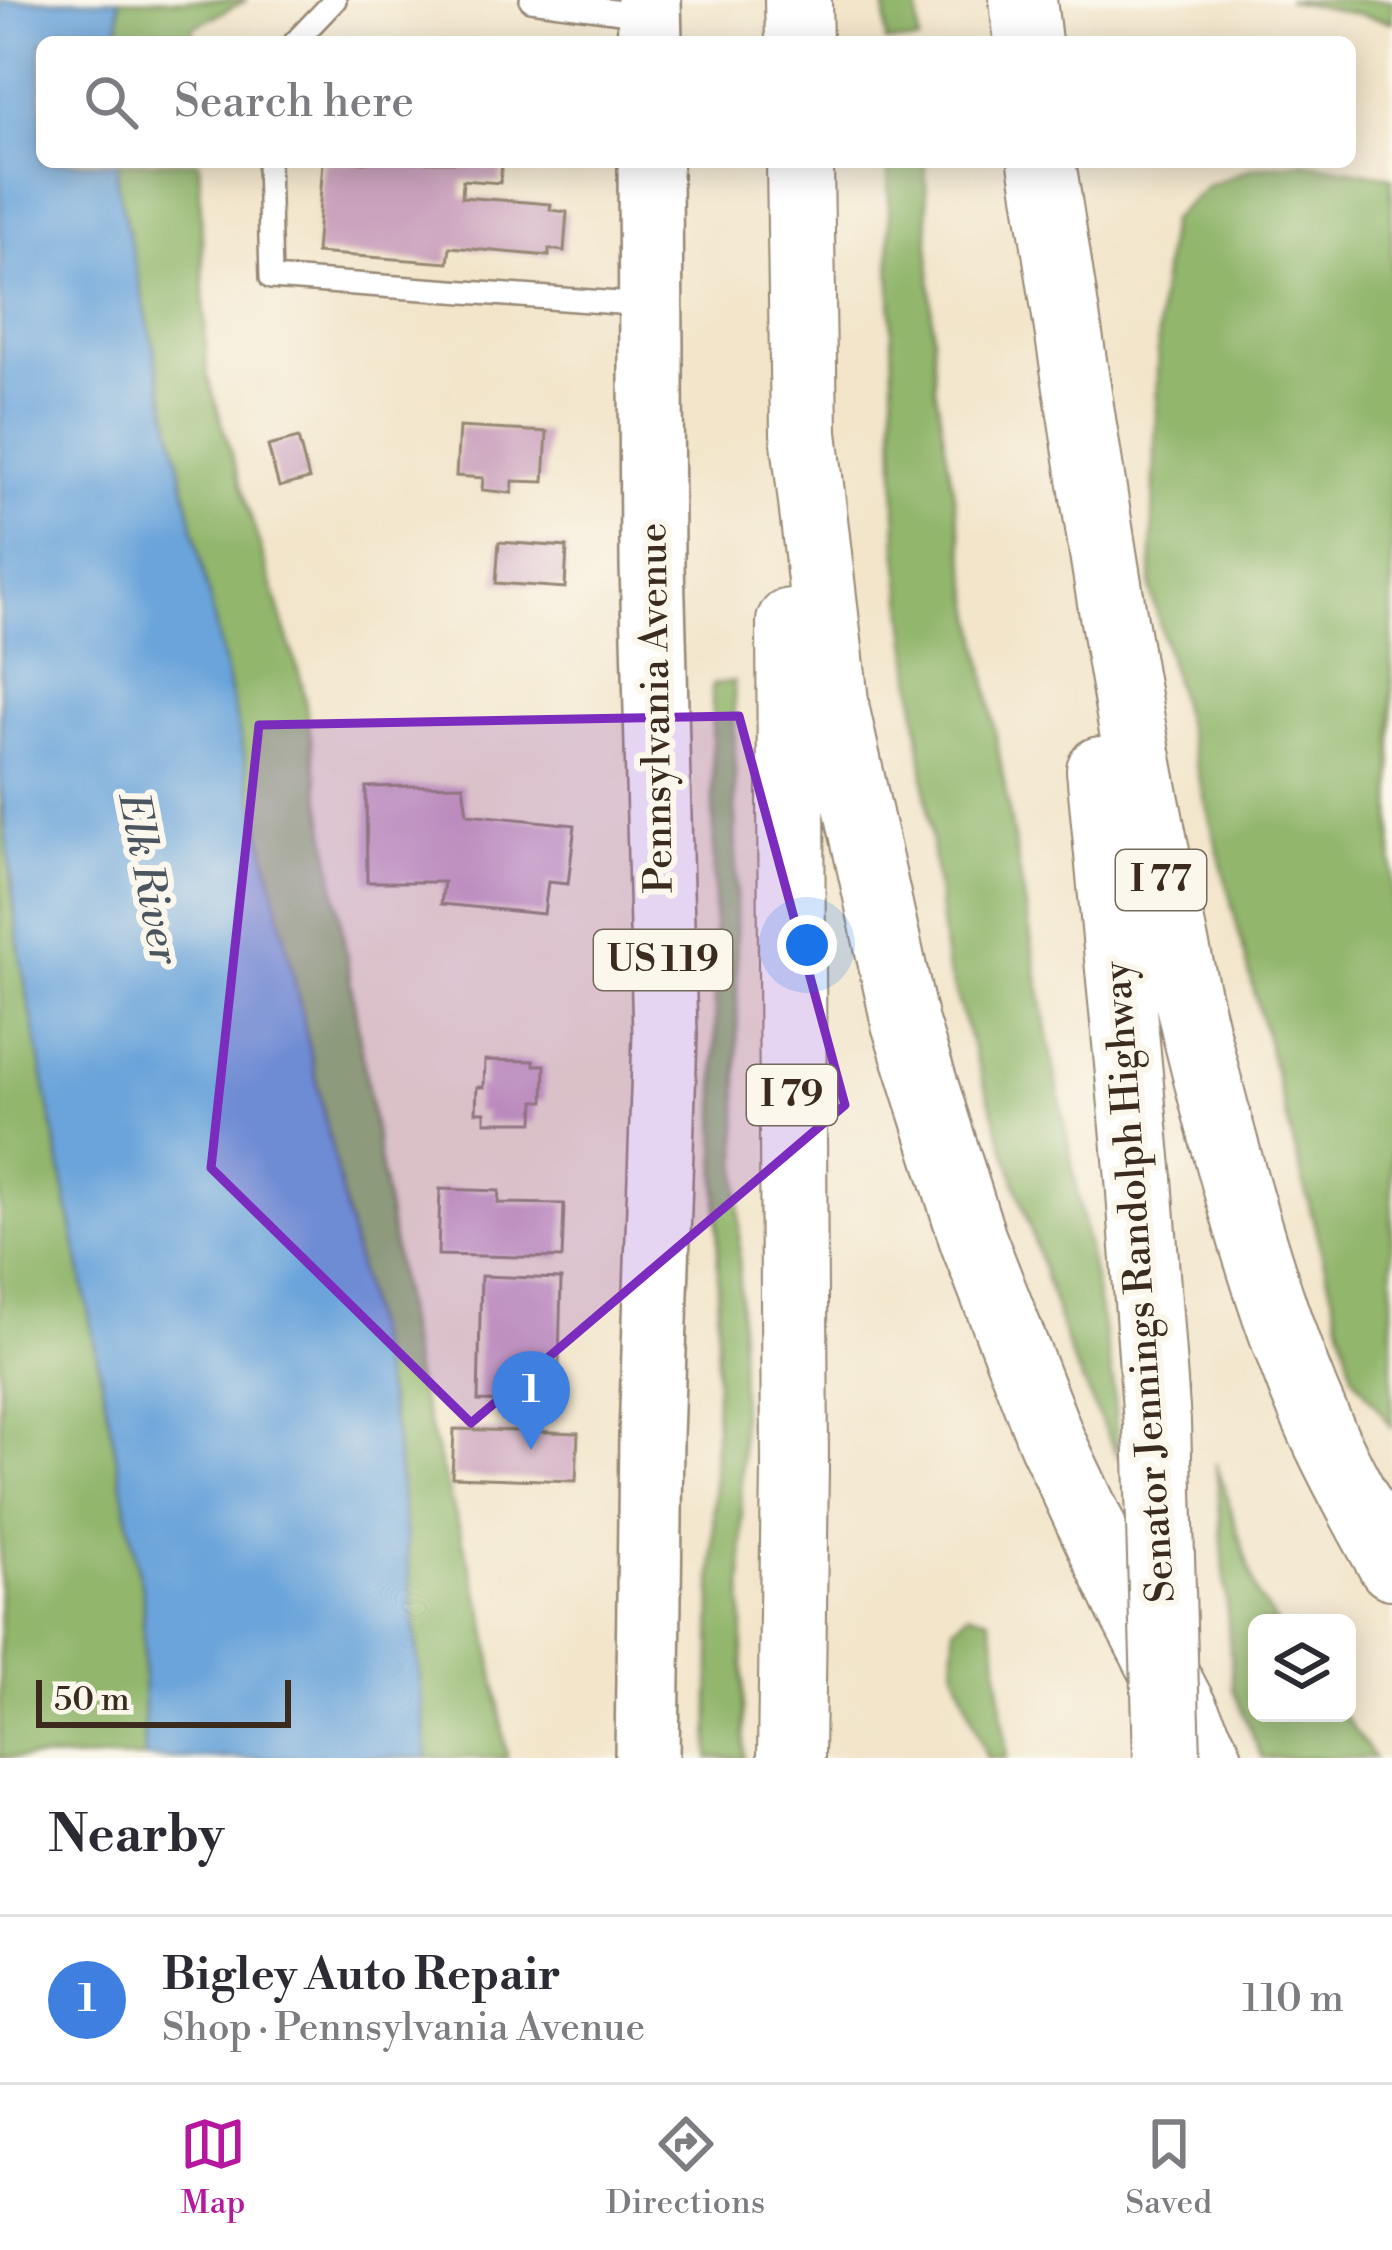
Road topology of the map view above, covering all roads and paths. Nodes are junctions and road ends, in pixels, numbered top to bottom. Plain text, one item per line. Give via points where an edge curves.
1 (334, 0) edge
2 (531, 0) edge
3 (798, 0) edge
4 (1023, 0) edge
5 (650, 19) edge
6 (301, 36) edge
7 (799, 36) edge
8 (1027, 36) edge
9 (268, 168) edge
10 (642, 168) edge
11 (800, 168) edge
12 (1043, 168) edge
13 (1043, 168) edge
14 (651, 305) junction
15 (804, 433) junction
16 (1392, 1566) edge
17 (647, 1758) edge
18 (791, 1758) edge
19 (1167, 1758) edge
20 (1209, 1758) edge

1 - 6 lane
2 - 5 lane
3 - 7 highway
4 - 8 highway
9 - 14 lane via 272,278
10 - 14 main road, Pennsylvania Avenue / US 119
11 - 15 highway
12 - 19 highway, Senator Jennings Randolph Highway, bridge via 1139,1180
13 - 16 highway, I 77 via 1148,824 1196,1034 1245,1224 1297,1373
14 - 17 main road, Pennsylvania Avenue / US 119 via 665,1035
15 - 18 highway, I 79 via 788,643
15 - 20 highway via 836,710 904,1023 973,1240 1052,1442

